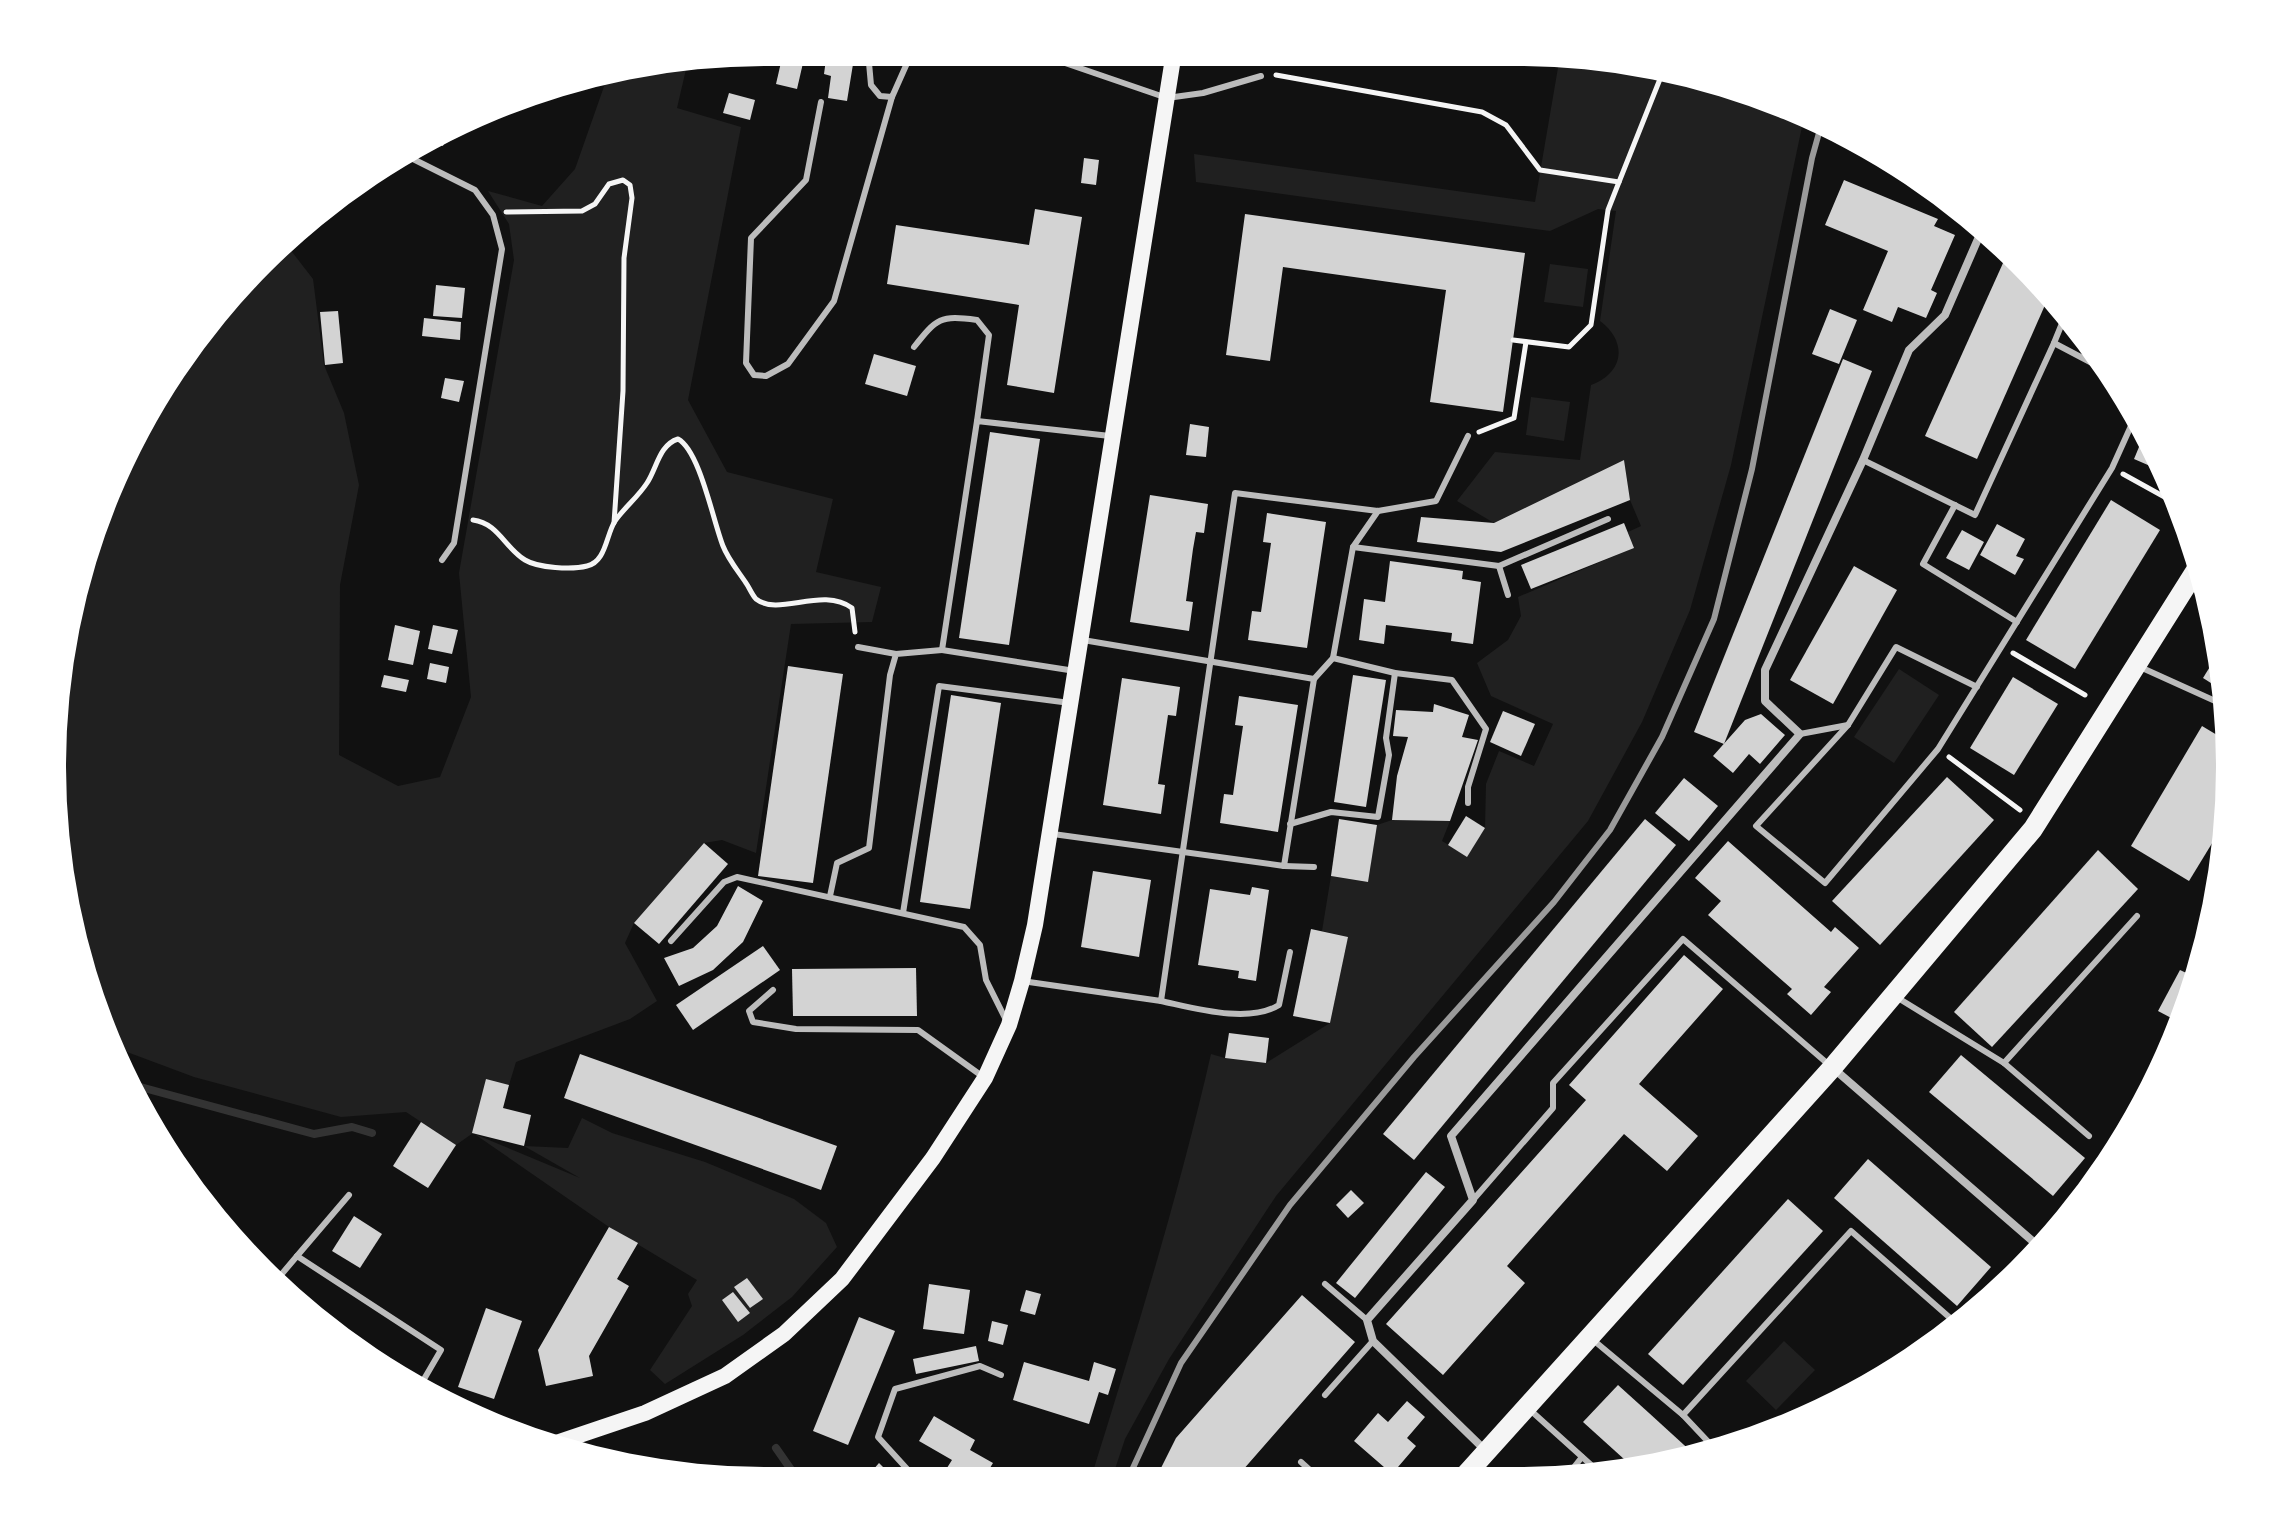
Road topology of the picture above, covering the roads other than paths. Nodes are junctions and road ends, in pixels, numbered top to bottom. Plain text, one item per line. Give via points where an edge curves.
1 (869, 66) edge
2 (906, 66) edge
3 (1074, 66) edge
4 (1172, 66) edge
5 (1261, 76) road end
6 (892, 97) junction
7 (1167, 98) junction
8 (821, 102) dead end
9 (416, 160) edge
10 (1977, 240) edge
11 (2060, 327) edge
12 (2054, 343) junction
13 (914, 347) dead end
14 (2085, 359) edge
15 (977, 421) junction
16 (2129, 430) edge
17 (1113, 436) junction
18 (1468, 436) road end
19 (1863, 460) junction
20 (1955, 505) junction
21 (1378, 511) junction
22 (1608, 519) dead end
23 (1353, 547) junction
24 (442, 560) dead end
25 (1499, 566) junction
26 (2190, 579) edge
27 (1508, 595) dead end
28 (2017, 622) junction
29 (1080, 640) junction
30 (858, 647) road end
31 (942, 650) junction
32 (896, 654) junction
33 (1333, 658) junction
34 (1210, 662) junction
35 (2137, 665) junction
36 (1075, 671) junction
37 (1395, 673) junction
38 (1314, 679) junction
39 (1977, 687) junction
40 (2213, 700) edge
41 (1070, 703) junction
42 (1848, 725) junction
43 (1800, 734) junction
44 (1468, 803) dead end
45 (1290, 824) junction
46 (1049, 834) junction
47 (1182, 852) junction
48 (1284, 866) junction
49 (1314, 867) dead end
50 (830, 896) junction
51 (903, 913) junction
52 (2137, 916) dead end
53 (671, 941) dead end
54 (1290, 952) dead end
55 (1022, 981) junction
56 (773, 990) dead end
57 (1894, 997) junction
58 (1161, 1001) junction
59 (1009, 1025) junction
60 (2004, 1063) junction
61 (1832, 1068) junction
62 (985, 1078) junction
63 (2089, 1136) dead end
64 (349, 1195) dead end
65 (1473, 1200) junction
66 (2031, 1240) edge
67 (297, 1256) junction
68 (283, 1273) edge
69 (1325, 1284) dead end
70 (1949, 1317) edge
71 (1367, 1320) junction
72 (1590, 1336) junction
73 (1373, 1341) junction
74 (1001, 1375) dead end
75 (425, 1378) edge
76 (1325, 1395) dead end
77 (1527, 1407) junction
78 (1683, 1415) junction
79 (570, 1438) edge
80 (1707, 1440) edge
81 (1487, 1451) junction
82 (1582, 1457) junction
83 (1301, 1462) dead end
84 (1589, 1463) edge
85 (1576, 1464) edge
86 (905, 1467) edge
87 (1307, 1467) edge
88 (1473, 1467) edge

1 - 6 lane via 871,85 880,96
2 - 6 lane
3 - 7 lane
4 - 7 main road
5 - 7 lane
6 - 8 lane via 834,301 788,364 766,376 754,375 746,363 751,238 806,180
7 - 17 main road
9 - 24 lane via 475,190 493,215 502,249 454,543
10 - 19 street via 1945,315 1909,350
11 - 12 lane
12 - 14 lane
12 - 20 lane via 1975,515
13 - 15 lane via 931,325 950,317 977,320 989,335
15 - 17 lane
15 - 31 lane
16 - 28 lane via 2112,468
17 - 29 main road
18 - 21 lane via 1436,501
19 - 20 lane
19 - 43 street via 1765,670 1765,701
20 - 28 lane via 1923,564
21 - 23 lane
21 - 34 lane via 1235,493
22 - 25 lane
23 - 25 lane
23 - 33 lane
25 - 27 lane
26 - 35 main road
28 - 39 lane
29 - 34 lane
29 - 36 main road
30 - 32 lane
31 - 32 lane
31 - 36 lane
32 - 50 lane via 869,848 837,863
33 - 37 lane
33 - 38 lane
34 - 38 lane
34 - 47 lane
35 - 40 lane
35 - 57 main road via 2033,829
36 - 41 main road
37 - 44 lane via 1452,680 1486,729
37 - 45 lane via 1378,817 1331,812
38 - 45 lane
39 - 42 lane via 1896,647
39 - 42 lane via 1938,749 1825,883 1756,826
41 - 46 main road
41 - 51 lane via 939,686
42 - 43 lane
43 - 65 street via 1451,1136
45 - 48 lane
46 - 47 lane
46 - 55 main road
47 - 48 lane
47 - 58 lane
48 - 49 lane
50 - 51 lane
50 - 53 lane via 737,877 724,882
51 - 59 lane via 964,927 980,945 986,980
52 - 60 lane
54 - 58 lane via 1279,1005 1265,1014
55 - 58 lane
55 - 59 main road
56 - 62 lane via 749,1011 753,1022 796,1029 918,1030
57 - 60 lane
57 - 61 main road
59 - 62 main road
60 - 63 lane
61 - 65 lane via 1683,939 1553,1083 1553,1108
61 - 66 street
61 - 72 main road
62 - 79 main road via 933,1158 842,1279 784,1334 725,1376 645,1413
64 - 67 lane
65 - 71 street
67 - 68 lane
67 - 75 lane via 441,1350
69 - 71 lane
70 - 78 lane via 1851,1231
71 - 73 street
72 - 77 main road
72 - 78 lane
73 - 76 lane
73 - 81 street
74 - 86 lane via 980,1366 895,1389 878,1437
77 - 81 main road
77 - 82 lane
78 - 80 lane
81 - 88 main road
82 - 84 lane
82 - 85 lane
83 - 87 lane

